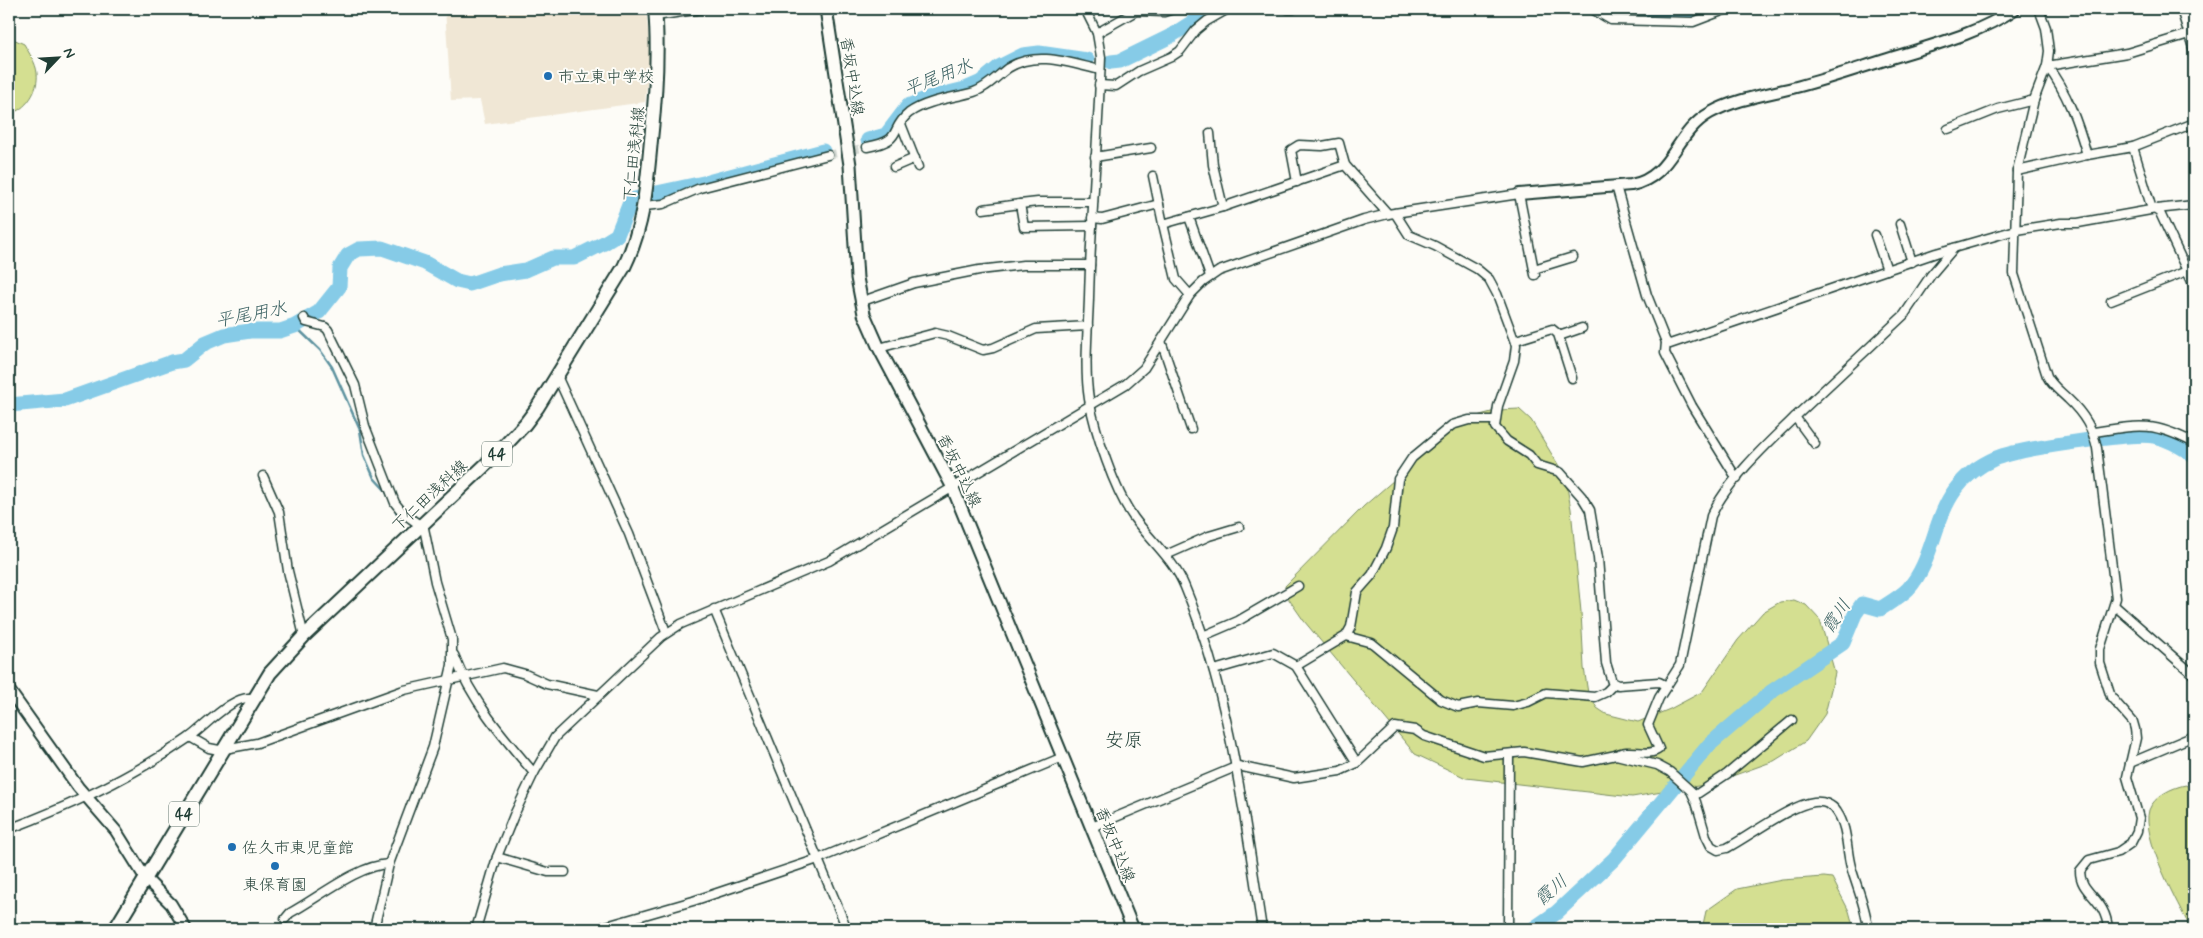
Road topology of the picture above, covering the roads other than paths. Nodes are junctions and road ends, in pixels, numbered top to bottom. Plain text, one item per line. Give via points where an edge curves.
1 (702, 9) edge
2 (826, 9) edge
3 (1085, 9) edge
4 (1173, 9) edge
5 (1228, 9) edge
6 (1288, 9) edge
7 (1294, 9) edge
8 (1592, 9) edge
9 (1727, 9) edge
10 (2015, 9) edge
11 (2038, 9) edge
12 (2181, 9) edge
13 (656, 12) edge
14 (1096, 33) junction
15 (2189, 34) junction
16 (2194, 51) edge
17 (2047, 66) junction
18 (1100, 70) junction
19 (1099, 85) junction
20 (2034, 100) junction
21 (2194, 123) edge
22 (901, 124) junction
23 (1948, 129) dead end
24 (1210, 133) dead end
25 (867, 146) tunnel mouth
26 (2133, 147) junction
27 (1151, 148) dead end
28 (828, 155) tunnel mouth
29 (2087, 155) junction
30 (1095, 157) junction
31 (915, 158) junction
32 (1345, 165) junction
33 (894, 167) dead end
34 (918, 167) dead end
35 (2017, 171) junction
36 (1153, 176) dead end
37 (1297, 182) junction
38 (1616, 186) junction
39 (1519, 194) junction
40 (1093, 202) junction
41 (1020, 204) junction
42 (1159, 204) junction
43 (2194, 205) edge
44 (644, 206) junction
45 (1222, 207) junction
46 (983, 209) dead end
47 (2156, 209) junction
48 (1392, 213) junction
49 (1189, 217) junction
50 (1092, 222) junction
51 (1163, 224) junction
52 (1900, 224) dead end
53 (2016, 230) junction
54 (1875, 235) dead end
55 (1954, 248) junction
56 (1572, 257) dead end
57 (1912, 262) junction
58 (1090, 265) junction
59 (1887, 270) junction
60 (2187, 271) junction
61 (1210, 276) junction
62 (2194, 286) edge
63 (1190, 295) junction
64 (2111, 301) dead end
65 (860, 302) junction
66 (305, 320) dead end
67 (1088, 326) junction
68 (1582, 328) dead end
69 (1559, 336) junction
70 (1516, 340) junction
71 (1161, 341) junction
72 (1666, 342) junction
73 (879, 348) junction
74 (557, 376) junction
75 (1572, 378) dead end
76 (1090, 404) junction
77 (1795, 416) junction
78 (1495, 420) junction
79 (1191, 429) dead end
80 (2094, 434) junction
81 (2194, 442) edge
82 (1815, 444) dead end
83 (263, 476) dead end
84 (1737, 479) junction
85 (952, 486) junction
86 (422, 526) junction
87 (1239, 527) dead end
88 (1166, 555) junction
89 (1298, 586) dead end
90 (2115, 606) junction
91 (714, 609) junction
92 (666, 632) junction
93 (304, 636) junction
94 (1203, 636) junction
95 (1346, 636) junction
96 (453, 653) junction
97 (1296, 666) junction
98 (1214, 670) junction
99 (2194, 675) edge
100 (462, 677) junction
101 (448, 680) junction
102 (1614, 684) junction
103 (1667, 686) junction
104 (9, 690) edge
105 (598, 695) junction
106 (254, 699) junction
107 (1792, 720) dead end
108 (2194, 736) edge
109 (190, 737) junction
110 (224, 749) junction
111 (1509, 754) junction
112 (1616, 755) junction
113 (1063, 757) junction
114 (1356, 763) junction
115 (2130, 763) junction
116 (1236, 766) junction
117 (534, 773) junction
118 (1694, 796) junction
119 (86, 797) junction
120 (1092, 827) junction
121 (9, 829) edge
122 (497, 857) junction
123 (818, 859) junction
124 (389, 864) junction
125 (565, 872) dead end
126 (146, 879) junction
127 (285, 919) dead end
128 (115, 929) edge
129 (186, 929) edge
130 (374, 929) edge
131 (476, 929) edge
132 (596, 929) edge
133 (847, 929) edge
134 (1133, 929) edge
135 (1262, 929) edge
136 (1508, 929) edge
137 (1868, 929) edge
138 (2108, 929) edge

1 - 13 street
2 - 65 main road, 香坂中込線 via 850,164
3 - 14 street
4 - 14 street via 1164,12 1136,11
5 - 19 street via 1196,30 1172,57 1139,71 1116,86
6 - 7 street
8 - 9 street via 1611,20 1693,22
10 - 38 street via 1958,38 1720,108 1692,126 1654,177 1640,184
11 - 17 street via 2048,39
12 - 15 street
13 - 44 main road, 下仁田浅科線 / 44 via 658,66
14 - 18 street
15 - 16 street
15 - 17 street via 2127,53
17 - 20 street
17 - 29 street via 2075,115
18 - 19 street
18 - 22 street via 1047,59 1028,59 1008,68 977,91 910,112
19 - 30 street
20 - 23 street via 1998,109
20 - 35 street
21 - 26 street
22 - 25 street via 888,142
22 - 31 street
24 - 45 street
26 - 29 street
26 - 47 street via 2151,206
27 - 30 street
28 - 44 street via 700,188 663,204
29 - 35 street
30 - 40 street
31 - 33 street
31 - 34 street
32 - 37 street
32 - 37 street via 1340,143 1299,145 1291,150
32 - 48 street
35 - 53 street
36 - 42 street
37 - 45 street
38 - 39 street
38 - 72 street via 1647,295
39 - 48 street
39 - 56 street via 1534,272
40 - 41 street
40 - 50 street
41 - 46 street
41 - 50 street via 1024,227
42 - 50 street
42 - 51 street
43 - 47 street
44 - 74 main road, 下仁田浅科線 / 44 via 634,246 624,267
45 - 49 street
47 - 53 street
47 - 60 street
48 - 61 street via 1237,264
48 - 70 street via 1409,236 1435,246 1484,273 1497,294
49 - 51 street
49 - 61 street
50 - 58 street
51 - 63 street via 1176,279
52 - 57 street
53 - 55 street
53 - 80 street via 2016,286 2047,376 2051,384 2081,412
54 - 59 street
55 - 57 street
55 - 77 street via 1904,315
57 - 59 street
58 - 65 street via 1023,265 978,270 914,283
58 - 67 street
59 - 72 street via 1705,333 1670,344
60 - 62 street
60 - 64 street
61 - 63 street
63 - 71 street
65 - 73 main road, 香坂中込線
66 - 86 street via 328,330 355,385 365,426 394,503
67 - 73 street via 1036,329 989,350 977,349 935,333
67 - 76 street
68 - 69 street
69 - 70 street via 1552,329
69 - 75 street
70 - 78 street via 1514,361
71 - 76 street via 1138,374
71 - 79 street
72 - 84 street via 1665,354 1692,406
73 - 85 main road, 香坂中込線
74 - 86 main road, 下仁田浅科線 / 44 via 514,437
74 - 92 street via 629,534
76 - 85 street
76 - 88 street via 1123,499 1134,518
77 - 82 street
77 - 84 street via 1762,448
78 - 95 street via 1469,420 1452,425 1420,450 1402,471 1398,480 1393,528 1372,575 1356,592 1354,619
78 - 102 street via 1495,427 1507,441 1530,455 1537,465 1560,472 1590,510 1598,558 1606,663
80 - 81 street via 2151,425
80 - 90 street via 2115,577
83 - 93 street via 278,512
84 - 103 street via 1712,516 1680,665
85 - 91 street via 829,561
85 - 113 main road, 香坂中込線
86 - 93 main road, 下仁田浅科線 / 44
86 - 96 street via 449,626
87 - 88 street via 1208,536
88 - 94 street via 1184,584
89 - 94 street via 1238,622
90 - 99 street
90 - 115 street via 2100,649 2100,662 2109,692 2135,729
91 - 92 street
91 - 123 street
92 - 105 street
93 - 106 main road, 下仁田浅科線 / 44 via 270,673
94 - 98 street
95 - 97 street
95 - 102 street via 1372,642 1441,700 1458,707 1478,703 1513,706 1546,692 1595,697
96 - 100 street
96 - 101 street
97 - 98 street via 1273,654
97 - 114 street
98 - 116 street
100 - 101 street
100 - 105 street via 508,668 547,684
100 - 117 street via 496,727
101 - 110 street via 378,698 257,743
101 - 124 street via 428,763
102 - 103 street via 1659,682
103 - 112 street via 1648,726 1659,749 1652,752 1626,751
104 - 119 street
105 - 117 street via 555,737
106 - 109 street via 245,697 233,703
106 - 110 main road, 下仁田浅科線 / 44
107 - 118 street via 1727,774
108 - 115 street
109 - 110 street via 209,748
109 - 119 street
110 - 126 main road, 下仁田浅科線 / 44
111 - 112 street via 1524,752 1583,762
111 - 114 street via 1484,756 1415,730 1396,727
111 - 136 street
112 - 118 street via 1657,765 1676,776
113 - 120 main road, 香坂中込線
113 - 123 street
114 - 116 street via 1340,771 1306,778
115 - 138 street via 2128,784 2139,818 2134,838 2118,852 2089,860 2080,871 2082,884 2103,909
116 - 120 street
116 - 135 street
117 - 122 street
118 - 137 street via 1706,836 1711,846 1718,850 1811,802 1833,806 1842,822
119 - 121 street
119 - 126 street via 116,831
120 - 134 main road, 香坂中込線
122 - 125 street via 548,872
122 - 131 street
123 - 132 street
123 - 133 street
124 - 127 street via 376,866 340,882 322,896 290,912
124 - 130 street
126 - 128 main road, 下仁田浅科線 / 44
126 - 129 street via 171,904

